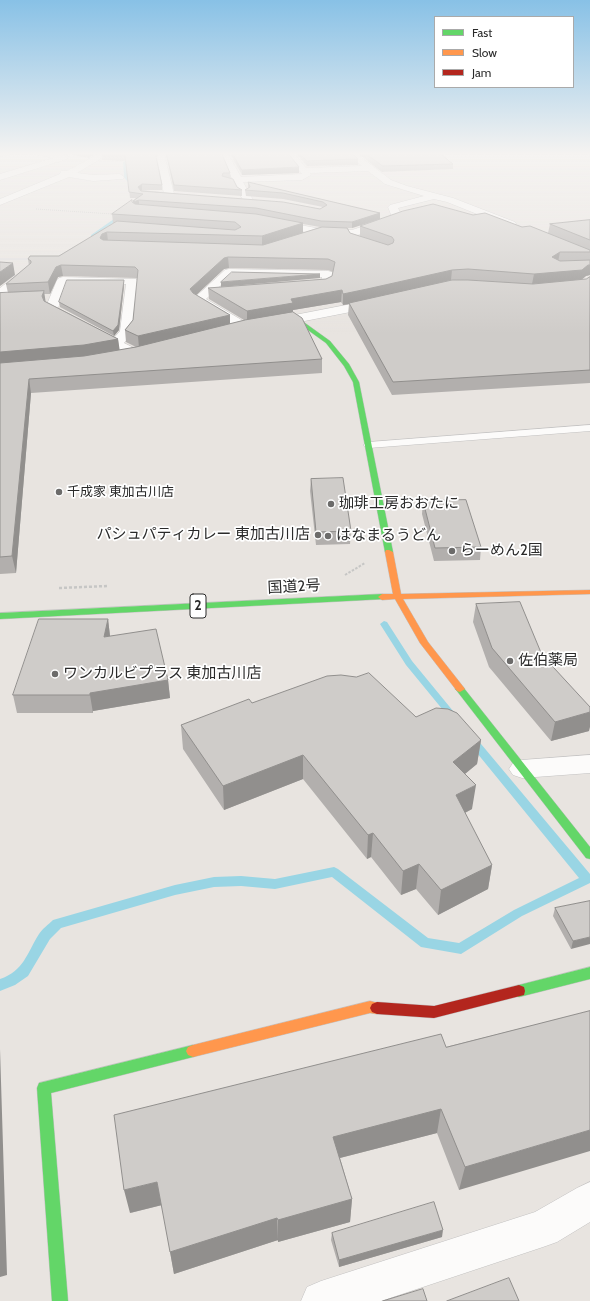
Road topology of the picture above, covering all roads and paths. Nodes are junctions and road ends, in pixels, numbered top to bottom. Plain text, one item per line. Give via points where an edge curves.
1 (86, 213) edge
2 (396, 213) edge
3 (482, 213) edge
4 (118, 215) edge
5 (267, 221) edge
6 (521, 228) edge
7 (322, 232) junction
8 (352, 233) junction
9 (299, 239) edge
10 (361, 242) edge
11 (29, 277) edge
12 (289, 287) edge
13 (206, 292) junction
14 (366, 292) edge
15 (222, 293) edge
16 (55, 298) junction
17 (3, 299) edge
18 (40, 299) edge
19 (296, 319) junction
20 (245, 328) junction
21 (230, 332) edge
22 (117, 343) junction
23 (153, 351) edge
24 (137, 355) junction
25 (115, 359) edge
26 (590, 428) edge
27 (369, 445) junction
28 (369, 561) dead end
29 (345, 575) dead end
30 (114, 585) dead end
31 (59, 588) dead end
32 (590, 592) edge
33 (397, 596) junction
34 (0, 616) edge
35 (590, 764) edge
36 (522, 769) junction
37 (590, 855) edge
38 (590, 973) edge
39 (590, 1201) edge
40 (60, 1301) edge
41 (321, 1301) edge

1 - 4 path
2 - 8 street via 398,218
3 - 6 street
5 - 7 street
7 - 8 street
7 - 9 street
8 - 10 street via 354,240
11 - 17 street via 16,282
12 - 13 street via 326,284 328,274 229,272
13 - 15 street
13 - 20 street via 198,300
14 - 19 street via 389,300
16 - 18 street
16 - 22 street via 51,309
16 - 22 street via 63,280 132,281 126,332
19 - 20 street
19 - 27 main road via 328,342 348,365 356,382
20 - 21 street
22 - 24 street
23 - 24 street
24 - 25 street
26 - 27 lane
27 - 33 main road
28 - 29 path
30 - 31 path
32 - 33 main road, 国道2号 / 2
33 - 34 main road, 国道2号 / 2
33 - 36 main road via 424,643
35 - 36 street
36 - 37 main road
38 - 40 main road via 434,1012 370,1007 44,1088
39 - 41 street via 543,1228

